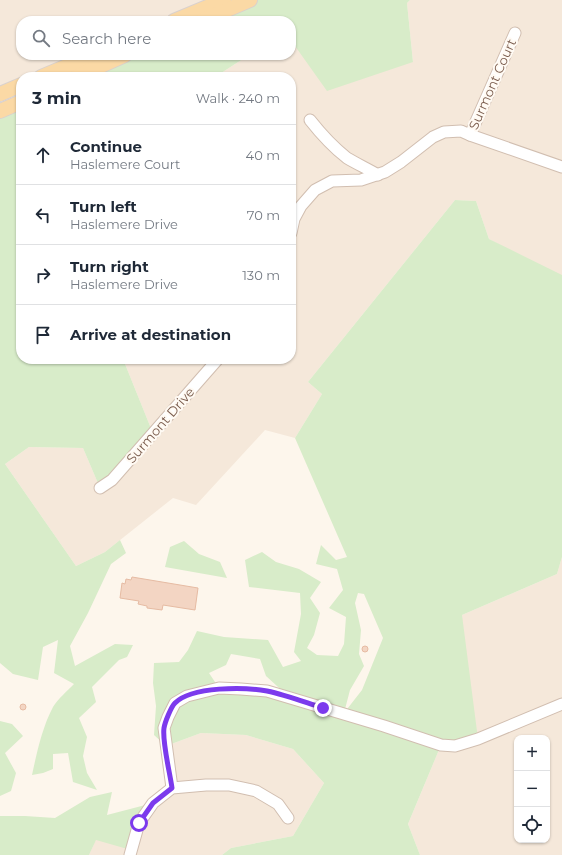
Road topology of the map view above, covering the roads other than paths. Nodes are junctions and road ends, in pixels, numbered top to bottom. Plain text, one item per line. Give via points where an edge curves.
1 (224, 0) edge
2 (250, 0) edge
3 (186, 16) edge
4 (213, 16) edge
5 (515, 33) dead end
6 (81, 60) edge
7 (114, 60) edge
8 (52, 72) edge
9 (87, 72) edge
10 (16, 87) edge
11 (0, 94) edge
12 (16, 104) edge
13 (0, 112) edge
14 (310, 120) dead end
15 (470, 135) junction
16 (562, 167) edge
17 (378, 175) junction
18 (296, 213) edge
19 (214, 364) edge
20 (100, 488) dead end
21 (562, 704) edge
22 (172, 788) junction
23 (288, 818) dead end
24 (130, 855) edge

1 - 3 main road
2 - 4 main road
5 - 15 street, Surmont Court
6 - 8 main road
7 - 9 main road
10 - 11 main road
12 - 13 main road
14 - 17 street via 342,154
15 - 16 street
15 - 17 street via 461,131 444,132
17 - 18 street via 361,180 332,181 315,190
19 - 20 street, Surmont Drive via 112,480
21 - 22 street via 455,746 441,745 267,691 219,688 187,696 175,703 168,717 164,728
22 - 23 street via 230,785 256,791 278,804
22 - 24 street via 153,803 139,823

